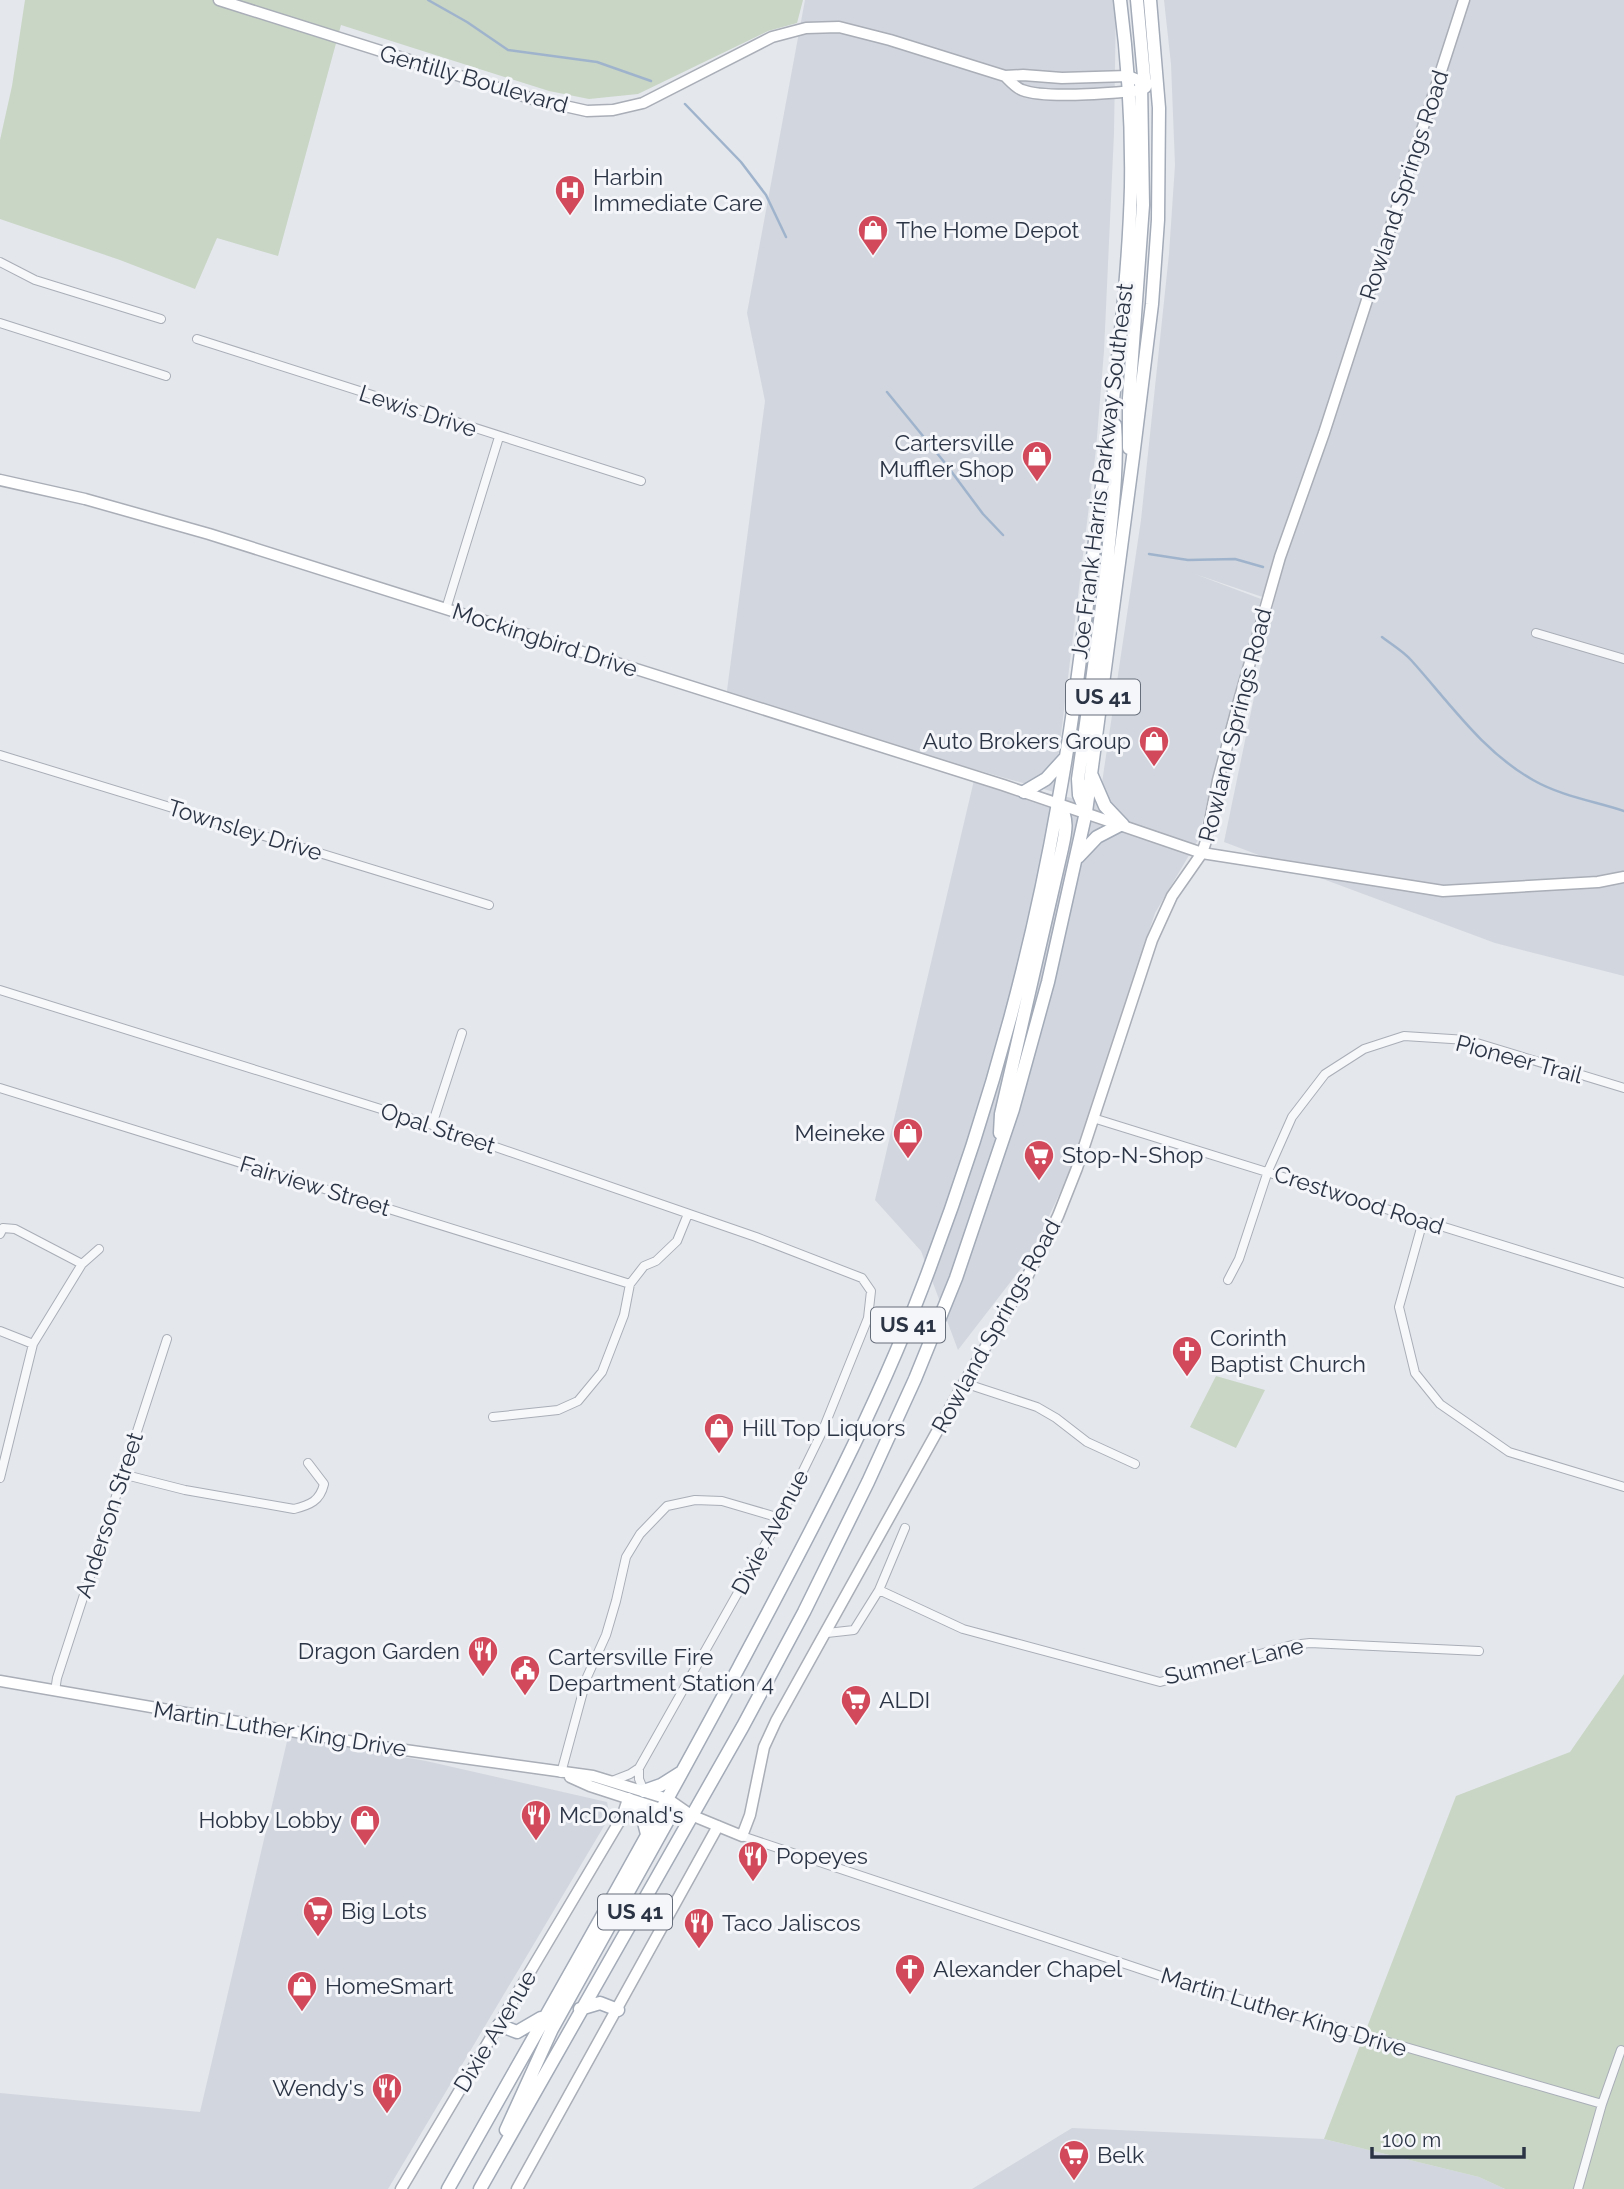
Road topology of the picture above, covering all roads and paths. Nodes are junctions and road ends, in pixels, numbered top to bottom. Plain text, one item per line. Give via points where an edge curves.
1 (219, 0) edge
2 (1120, 0) edge
3 (1137, 0) edge
4 (1150, 0) edge
5 (1464, 0) edge
6 (1005, 76) junction
7 (1128, 76) junction
8 (1143, 87) junction
9 (0, 262) edge
10 (161, 319) dead end
11 (0, 323) edge
12 (197, 339) dead end
13 (166, 376) dead end
14 (1112, 401) junction
15 (499, 437) junction
16 (0, 480) edge
17 (640, 481) dead end
18 (446, 609) junction
19 (1536, 633) dead end
20 (1624, 659) edge
21 (0, 755) edge
22 (1066, 757) junction
23 (1092, 775) junction
24 (1024, 792) junction
25 (1058, 803) junction
26 (1086, 812) junction
27 (1122, 825) junction
28 (1202, 853) junction
29 (1076, 860) junction
30 (1624, 877) edge
31 (489, 905) dead end
32 (0, 990) edge
33 (461, 1033) dead end
34 (0, 1088) edge
35 (1624, 1088) edge
36 (1093, 1118) junction
37 (432, 1125) junction
38 (1001, 1147) junction
39 (1268, 1171) junction
40 (688, 1214) junction
41 (1423, 1221) junction
42 (0, 1234) edge
43 (99, 1250) dead end
44 (82, 1265) junction
45 (1228, 1280) dead end
46 (1624, 1283) edge
47 (630, 1284) junction
48 (869, 1285) joint
49 (0, 1331) edge
50 (167, 1339) dead end
51 (33, 1344) junction
52 (964, 1383) junction
53 (493, 1417) dead end
54 (4, 1443) edge
55 (307, 1463) dead end
56 (1135, 1464) dead end
57 (122, 1474) junction
58 (0, 1478) edge
59 (1624, 1487) edge
60 (779, 1518) junction
61 (905, 1528) dead end
62 (879, 1590) junction
63 (827, 1633) junction
64 (1479, 1651) dead end
65 (0, 1681) edge
66 (55, 1691) junction
67 (639, 1768) junction
68 (683, 1770) junction
69 (561, 1773) junction
70 (612, 1781) junction
71 (644, 1791) junction
72 (628, 1798) junction
73 (668, 1807) junction
74 (691, 1815) junction
75 (718, 1826) junction
76 (648, 1834) junction
77 (742, 1836) junction
78 (580, 2009) junction
79 (618, 2010) junction
80 (546, 2013) junction
81 (499, 2025) junction
82 (1621, 2050) dead end
83 (1602, 2104) junction
84 (496, 2160) junction
85 (401, 2189) edge
86 (448, 2189) edge
87 (480, 2189) edge
88 (517, 2189) edge
89 (1578, 2189) edge

1 - 6 street, Gentilly Boulevard via 533,99 587,111 643,103 772,37 818,27 867,34
2 - 7 main road, Joe Frank Harris Parkway Southeast / US 41
3 - 8 main road
4 - 8 main road, Joe Frank Harris Parkway Southeast / US 41
5 - 28 street, Rowland Springs Road via 1280,557
6 - 7 street, Gentilly Boulevard
6 - 8 street, Gentilly Boulevard via 1021,90 1034,92 1076,94
7 - 8 main road, Joe Frank Harris Parkway Southeast / US 41
8 - 14 main road, Joe Frank Harris Parkway Southeast / US 41
8 - 23 main road, Joe Frank Harris Parkway Southeast / US 41 via 1159,166 1154,272
9 - 10 street via 35,279
11 - 13 street
12 - 15 street, Lewis Drive
14 - 22 main road, Joe Frank Harris Parkway Southeast / US 41
14 - 26 main road via 1116,446 1112,516 1078,779
15 - 17 street, Lewis Drive
15 - 18 street
16 - 18 street, Mockingbird Drive via 209,534
18 - 24 street, Mockingbird Drive
19 - 20 street
21 - 31 street, Townsley Drive
22 - 24 main road via 1046,779
22 - 25 main road, Joe Frank Harris Parkway Southeast / US 41
23 - 26 main road, Joe Frank Harris Parkway Southeast / US 41
23 - 27 main road via 1105,806
24 - 25 street, Mockingbird Drive
25 - 26 street, Mockingbird Drive
25 - 38 main road via 1066,817 1063,841 1001,1114
25 - 68 main road, Joe Frank Harris Parkway Southeast / US 41 via 1030,939 999,1056 922,1289 826,1505
26 - 27 street, Mockingbird Drive
26 - 29 main road, Joe Frank Harris Parkway Southeast / US 41
27 - 28 street, Mockingbird Drive
27 - 29 main road via 1097,837
28 - 30 street, Mockingbird Drive via 1443,891
28 - 36 street, Rowland Springs Road via 1158,923
29 - 38 main road, Joe Frank Harris Parkway Southeast / US 41 via 1040,1015
32 - 37 street, Opal Street
33 - 37 street
34 - 47 street, Fairview Street
35 - 39 street, Pioneer Trail via 1467,1040 1404,1036 1364,1049 1325,1074 1292,1118
36 - 39 street, Crestwood Road
36 - 52 street, Rowland Springs Road via 1049,1235
37 - 40 street, Opal Street
38 - 74 main road, Joe Frank Harris Parkway Southeast / US 41 via 956,1278 882,1453 804,1612
39 - 41 street, Crestwood Road
39 - 45 street, Pioneer Trail
40 - 47 street via 677,1241 644,1266
40 - 48 street, Opal Street via 862,1278
41 - 46 street, Crestwood Road
41 - 59 street via 1399,1307 1415,1373 1440,1404 1509,1452
42 - 44 street via 3,1228 15,1229
43 - 44 street
44 - 51 street
47 - 53 street via 624,1315 602,1373 578,1401 558,1410
48 - 60 street, Dixie Avenue via 868,1318 822,1432
49 - 51 street
50 - 57 street, Anderson Street
51 - 54 street
52 - 56 street via 1037,1407 1087,1442
52 - 63 street, Rowland Springs Road
54 - 58 street
55 - 57 street via 324,1484 322,1495 310,1505 294,1509
57 - 66 street, Anderson Street
60 - 67 street, Dixie Avenue
60 - 69 street via 722,1501 695,1500 667,1506 640,1534 626,1557 617,1601 587,1677
61 - 62 street
62 - 63 street via 854,1630
62 - 64 street, Sumner Lane via 963,1629 1160,1682 1310,1643
63 - 77 street, Rowland Springs Road via 764,1747
65 - 66 street, Martin Luther King Drive
66 - 69 street, Martin Luther King Drive
67 - 70 street
67 - 71 street
68 - 71 main road
68 - 73 main road, Joe Frank Harris Parkway Southeast / US 41
69 - 70 street, Martin Luther King Drive
69 - 72 street, Martin Luther King Drive
70 - 71 street, Martin Luther King Drive
71 - 73 street, Martin Luther King Drive
72 - 73 street, Martin Luther King Drive
72 - 76 main road via 640,1811
72 - 81 street, Dixie Avenue via 622,1817
73 - 74 street, Martin Luther King Drive
73 - 76 main road, Joe Frank Harris Parkway Southeast / US 41
73 - 84 main road via 540,2051
74 - 75 street, Martin Luther King Drive
74 - 78 main road, Joe Frank Harris Parkway Southeast / US 41
75 - 77 street, Martin Luther King Drive
75 - 79 street
76 - 80 main road, Joe Frank Harris Parkway Southeast / US 41
77 - 83 street, Martin Luther King Drive via 1167,1978
78 - 79 main road via 600,2003
78 - 84 main road, Joe Frank Harris Parkway Southeast / US 41
79 - 88 street
80 - 81 main road via 517,2032
80 - 86 main road, Joe Frank Harris Parkway Southeast / US 41
81 - 85 street, Dixie Avenue
82 - 83 street
83 - 89 street
84 - 87 main road, Joe Frank Harris Parkway Southeast / US 41

